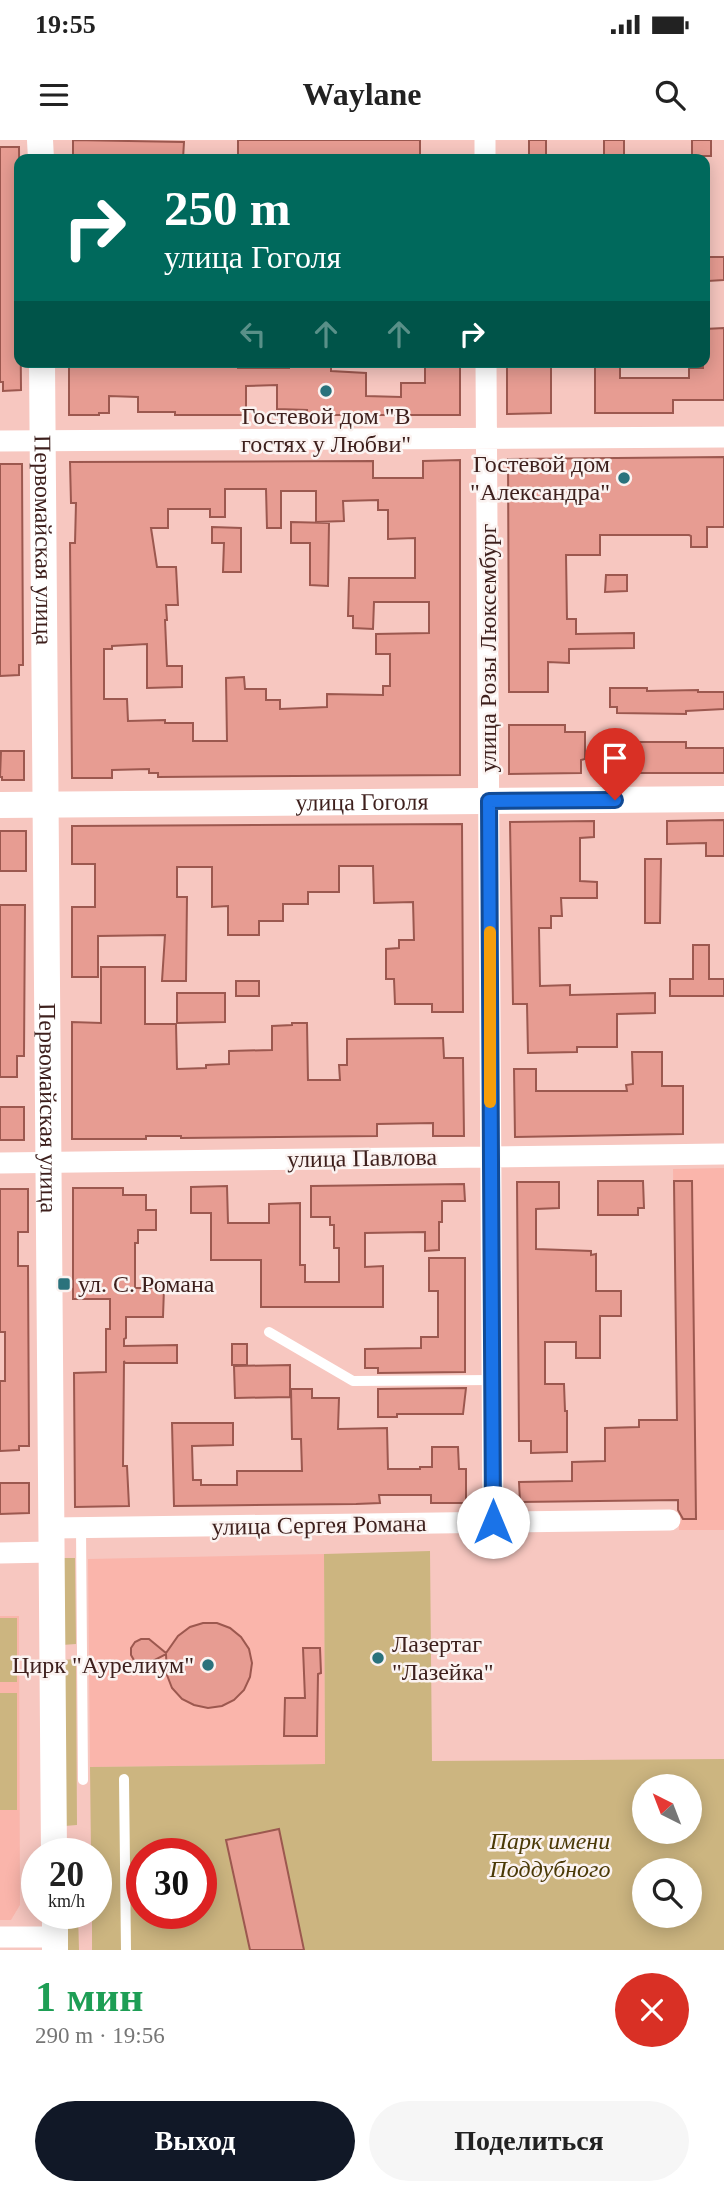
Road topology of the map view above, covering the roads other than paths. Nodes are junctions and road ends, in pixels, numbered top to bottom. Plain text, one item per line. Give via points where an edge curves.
1 (42, 368) edge
2 (486, 368) edge
3 (724, 437) edge
4 (486, 439) junction
5 (43, 440) junction
6 (0, 441) edge
7 (724, 799) edge
8 (489, 801) junction
9 (46, 804) junction
10 (0, 805) edge
11 (724, 1154) edge
12 (491, 1157) junction
13 (49, 1162) junction
14 (0, 1163) edge
15 (269, 1332) dead end
16 (492, 1380) junction
17 (670, 1520) dead end
18 (493, 1522) junction
19 (81, 1528) junction
20 (52, 1540) junction
21 (0, 1553) edge
22 (124, 1779) dead end
23 (83, 1780) dead end
24 (54, 1838) edge
25 (55, 1933) edge
26 (0, 1937) edge
27 (126, 1950) edge

1 - 5 street, Первомайская улица
2 - 4 street, улица Розы Люксембург
3 - 4 street
4 - 5 street
4 - 8 street, улица Розы Люксембург
5 - 6 street
5 - 9 street, Первомайская улица
7 - 8 street, улица Гоголя
8 - 9 street, улица Гоголя
8 - 12 street, улица Розы Люксембург
9 - 10 street, улица Гоголя
9 - 13 street, Первомайская улица
11 - 12 street, улица Павлова
12 - 13 street, улица Павлова
12 - 16 street, улица Розы Люксембург
13 - 14 street, улица Павлова
13 - 20 street, Первомайская улица
15 - 16 lane via 353,1381
16 - 18 street, улица Розы Люксембург
17 - 18 street, улица Сергея Романа
18 - 19 street, улица Сергея Романа
19 - 20 street, улица Сергея Романа
19 - 23 lane
20 - 21 street, улица Сергея Романа
20 - 24 street, Первомайская улица
22 - 27 lane
25 - 26 street

